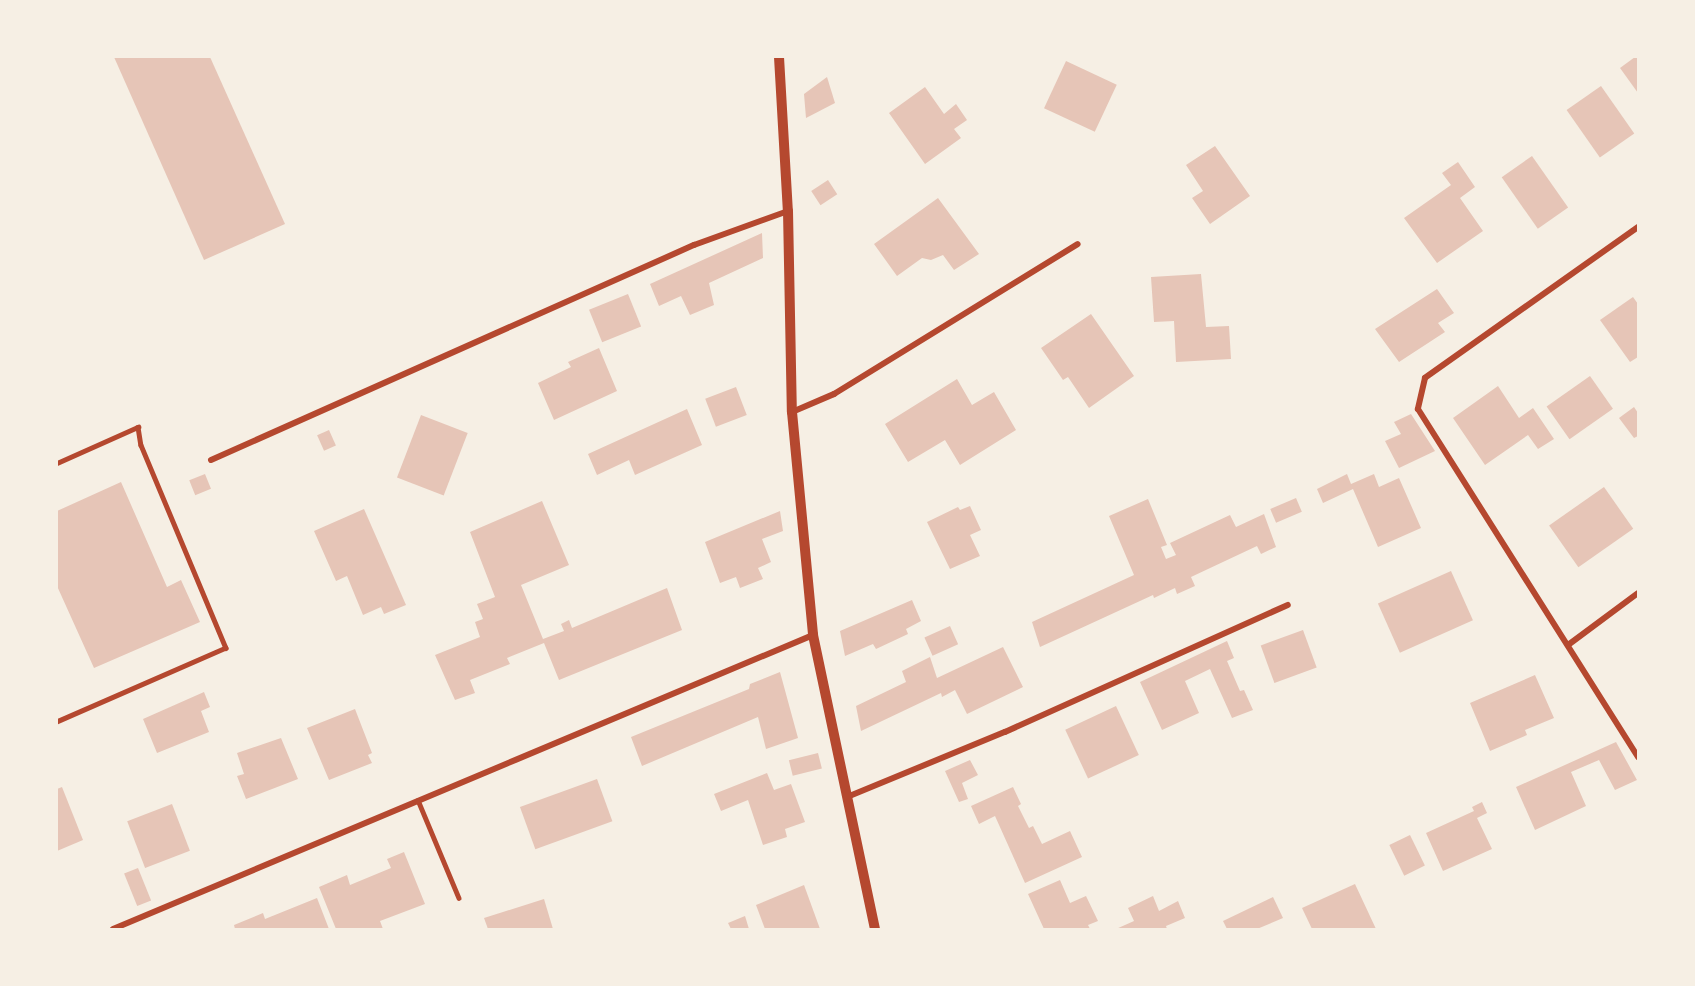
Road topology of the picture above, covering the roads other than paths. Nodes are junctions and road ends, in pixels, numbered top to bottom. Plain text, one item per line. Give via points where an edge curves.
1 (779, 57) edge
2 (788, 211) junction
3 (1638, 227) edge
4 (1078, 244) dead end
5 (792, 412) junction
6 (211, 460) dead end
7 (57, 463) edge
8 (1638, 593) edge
9 (1288, 605) dead end
10 (813, 635) junction
11 (1568, 645) junction
12 (57, 722) edge
13 (1638, 757) edge
14 (847, 797) junction
15 (418, 800) junction
16 (459, 898) dead end
17 (113, 929) edge
18 (874, 929) edge

1 - 2 street
2 - 5 street
2 - 6 street via 694,245
3 - 11 street via 1425,378 1419,409
4 - 5 street via 834,394
5 - 10 street
7 - 12 lane via 138,428 141,445 226,648
8 - 11 street
9 - 14 street via 1005,732
10 - 14 street
10 - 15 street
11 - 13 street
14 - 18 street
15 - 16 lane
15 - 17 street

